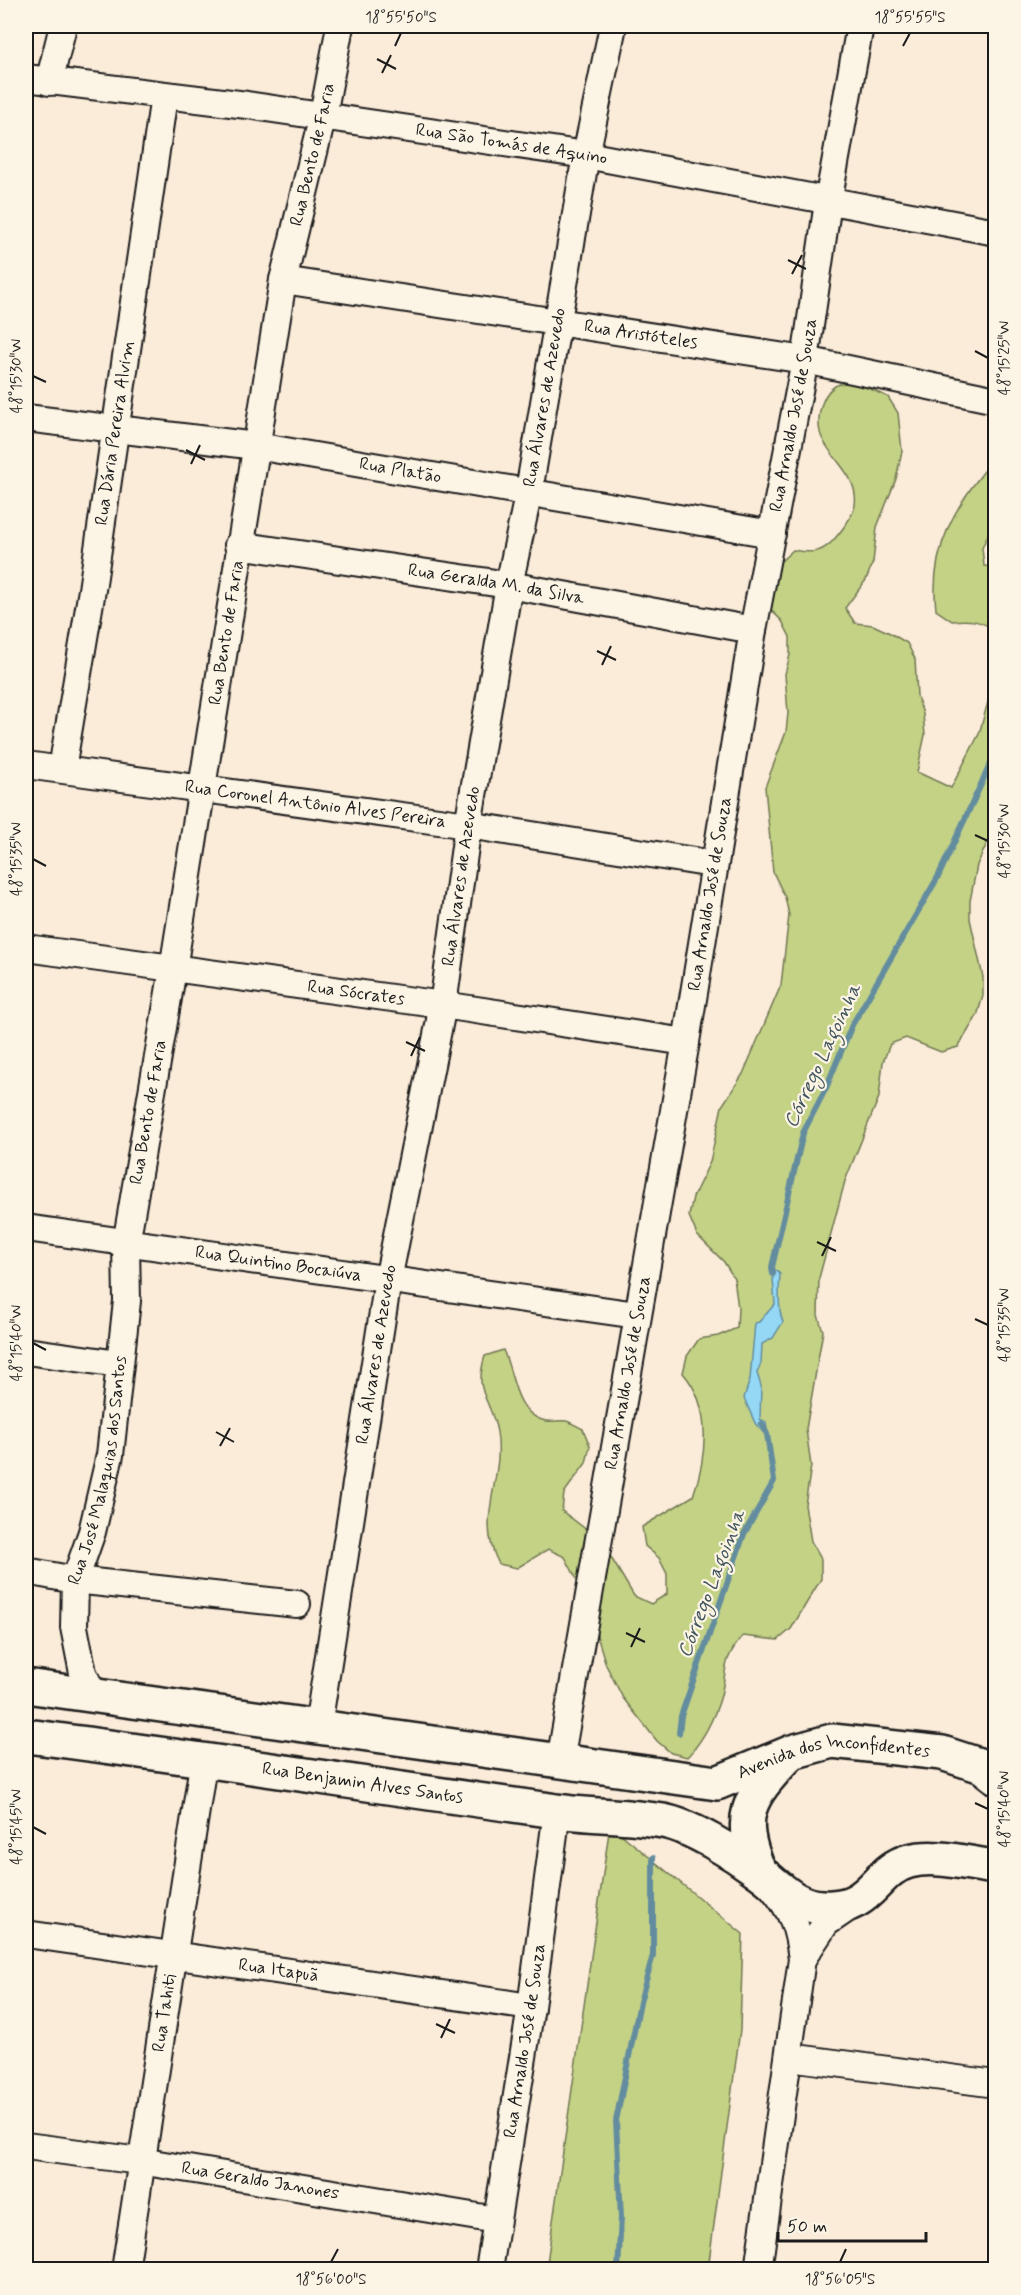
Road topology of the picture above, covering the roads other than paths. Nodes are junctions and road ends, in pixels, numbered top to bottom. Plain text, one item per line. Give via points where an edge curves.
1 (63, 26) edge
2 (340, 26) edge
3 (613, 26) edge
4 (860, 26) edge
5 (38, 80) edge
6 (164, 96) junction
7 (323, 115) junction
8 (586, 154) junction
9 (828, 202) junction
10 (996, 232) edge
11 (283, 280) junction
12 (559, 322) junction
13 (805, 360) junction
14 (996, 400) edge
15 (26, 418) edge
16 (116, 431) junction
17 (256, 446) junction
18 (529, 491) junction
19 (772, 534) junction
20 (238, 545) junction
21 (509, 585) junction
22 (753, 630) junction
23 (26, 765) edge
24 (62, 770) junction
25 (201, 787) junction
26 (468, 825) junction
27 (713, 864) junction
28 (26, 948) edge
29 (173, 969) junction
30 (443, 1005) junction
31 (686, 1042) junction
32 (26, 1228) edge
33 (126, 1244) junction
34 (388, 1280) junction
35 (637, 1315) junction
36 (26, 1351) edge
37 (119, 1364) junction
38 (26, 1571) edge
39 (75, 1580) junction
40 (297, 1604) dead end
41 (26, 1686) edge
42 (94, 1695) junction
43 (318, 1726) junction
44 (26, 1736) edge
45 (488, 1750) junction
46 (792, 1752) junction
47 (204, 1758) junction
48 (560, 1761) junction
49 (996, 1777) edge
50 (475, 1797) junction
51 (557, 1811) junction
52 (990, 1860) edge
53 (759, 1871) junction
54 (857, 1902) junction
55 (26, 1934) edge
56 (173, 1954) junction
57 (802, 1959) junction
58 (531, 2007) junction
59 (789, 2057) junction
60 (996, 2084) edge
61 (26, 2146) edge
62 (140, 2161) junction
63 (496, 2220) junction
64 (125, 2270) edge
65 (489, 2270) edge
66 (758, 2270) edge

1 - 5 street
2 - 7 street, Rua Bento de Faria
3 - 8 street, Rua Álvares de Azevedo
4 - 9 street, Rua Arnaldo José de Souza
5 - 6 street, Rua São Tomás de Aquino
6 - 7 street, Rua São Tomás de Aquino
6 - 16 street, Rua Dária Pereira Alvim
7 - 8 street, Rua São Tomás de Aquino
7 - 11 street, Rua Bento de Faria
8 - 9 street, Rua São Tomás de Aquino
8 - 12 street, Rua Álvares de Azevedo
9 - 10 street, Rua São Tomás de Aquino
9 - 13 street, Rua Arnaldo José de Souza
11 - 12 street, Rua Aristóteles
11 - 17 street, Rua Bento de Faria
12 - 13 street, Rua Aristóteles
12 - 18 street, Rua Álvares de Azevedo
13 - 14 street, Rua Aristóteles
13 - 19 street, Rua Arnaldo José de Souza
15 - 16 street, Rua Platão
16 - 17 street, Rua Platão
16 - 24 street, Rua Dária Pereira Alvim
17 - 18 street, Rua Platão
17 - 20 street, Rua Bento de Faria
18 - 19 street, Rua Platão
18 - 21 street, Rua Álvares de Azevedo
19 - 22 street, Rua Arnaldo José de Souza
20 - 21 street, Rua Geralda M. da Silva
20 - 25 street, Rua Bento de Faria
21 - 22 street, Rua Geralda M. da Silva
21 - 26 street, Rua Álvares de Azevedo
22 - 27 street, Rua Arnaldo José de Souza
23 - 24 street, Rua Coronel Antônio Alves Pereira
24 - 25 street, Rua Coronel Antônio Alves Pereira
25 - 26 street, Rua Coronel Antônio Alves Pereira
25 - 29 street, Rua Bento de Faria
26 - 27 street, Rua Coronel Antônio Alves Pereira
26 - 30 street, Rua Álvares de Azevedo
27 - 31 street, Rua Arnaldo José de Souza
28 - 29 street, Rua Sócrates
29 - 30 street, Rua Sócrates
29 - 33 street, Rua Bento de Faria
30 - 31 street, Rua Sócrates
30 - 34 street, Rua Álvares de Azevedo
31 - 35 street, Rua Arnaldo José de Souza
32 - 33 street, Rua Quintino Bocaiúva
33 - 34 street, Rua Quintino Bocaiúva
33 - 37 street, Rua José Malaquias dos Santos via 127,1301
34 - 35 street, Rua Quintino Bocaiúva
34 - 43 street, Rua Álvares de Azevedo
35 - 48 street, Rua Arnaldo José de Souza
36 - 37 street
37 - 39 street, Rua José Malaquias dos Santos via 110,1455 92,1532
38 - 39 street
39 - 40 street
39 - 42 street, Rua José Malaquias dos Santos via 74,1627 83,1673
41 - 42 main road
42 - 43 main road
43 - 45 main road
44 - 47 main road, Rua Benjamin Alves Santos
45 - 48 main road
45 - 50 main road via 483,1756
46 - 48 main road, Avenida dos Inconfidentes via 717,1783
46 - 49 main road, Avenida dos Inconfidentes via 832,1741 942,1753 982,1766
46 - 53 main road via 758,1788 746,1816 749,1848
47 - 50 main road, Rua Benjamin Alves Santos
47 - 56 street, Rua Tahiti
50 - 51 main road, Rua Benjamin Alves Santos
51 - 53 main road, Rua Benjamin Alves Santos via 665,1821
51 - 58 street, Rua Arnaldo José de Souza
52 - 54 main road via 908,1861
53 - 54 main road via 790,1898 808,1905 825,1908
53 - 57 street via 788,1906 798,1931
54 - 57 street via 826,1923
55 - 56 street, Rua Itapuã
56 - 58 street, Rua Itapuã
56 - 62 street, Rua Tahiti
57 - 59 street
58 - 63 street, Rua Arnaldo José de Souza
59 - 60 street
59 - 66 street
61 - 62 street, Rua Geraldo Janones
62 - 63 street, Rua Geraldo Janones
62 - 64 street, Rua Tahiti
63 - 65 street, Rua Arnaldo José de Souza

